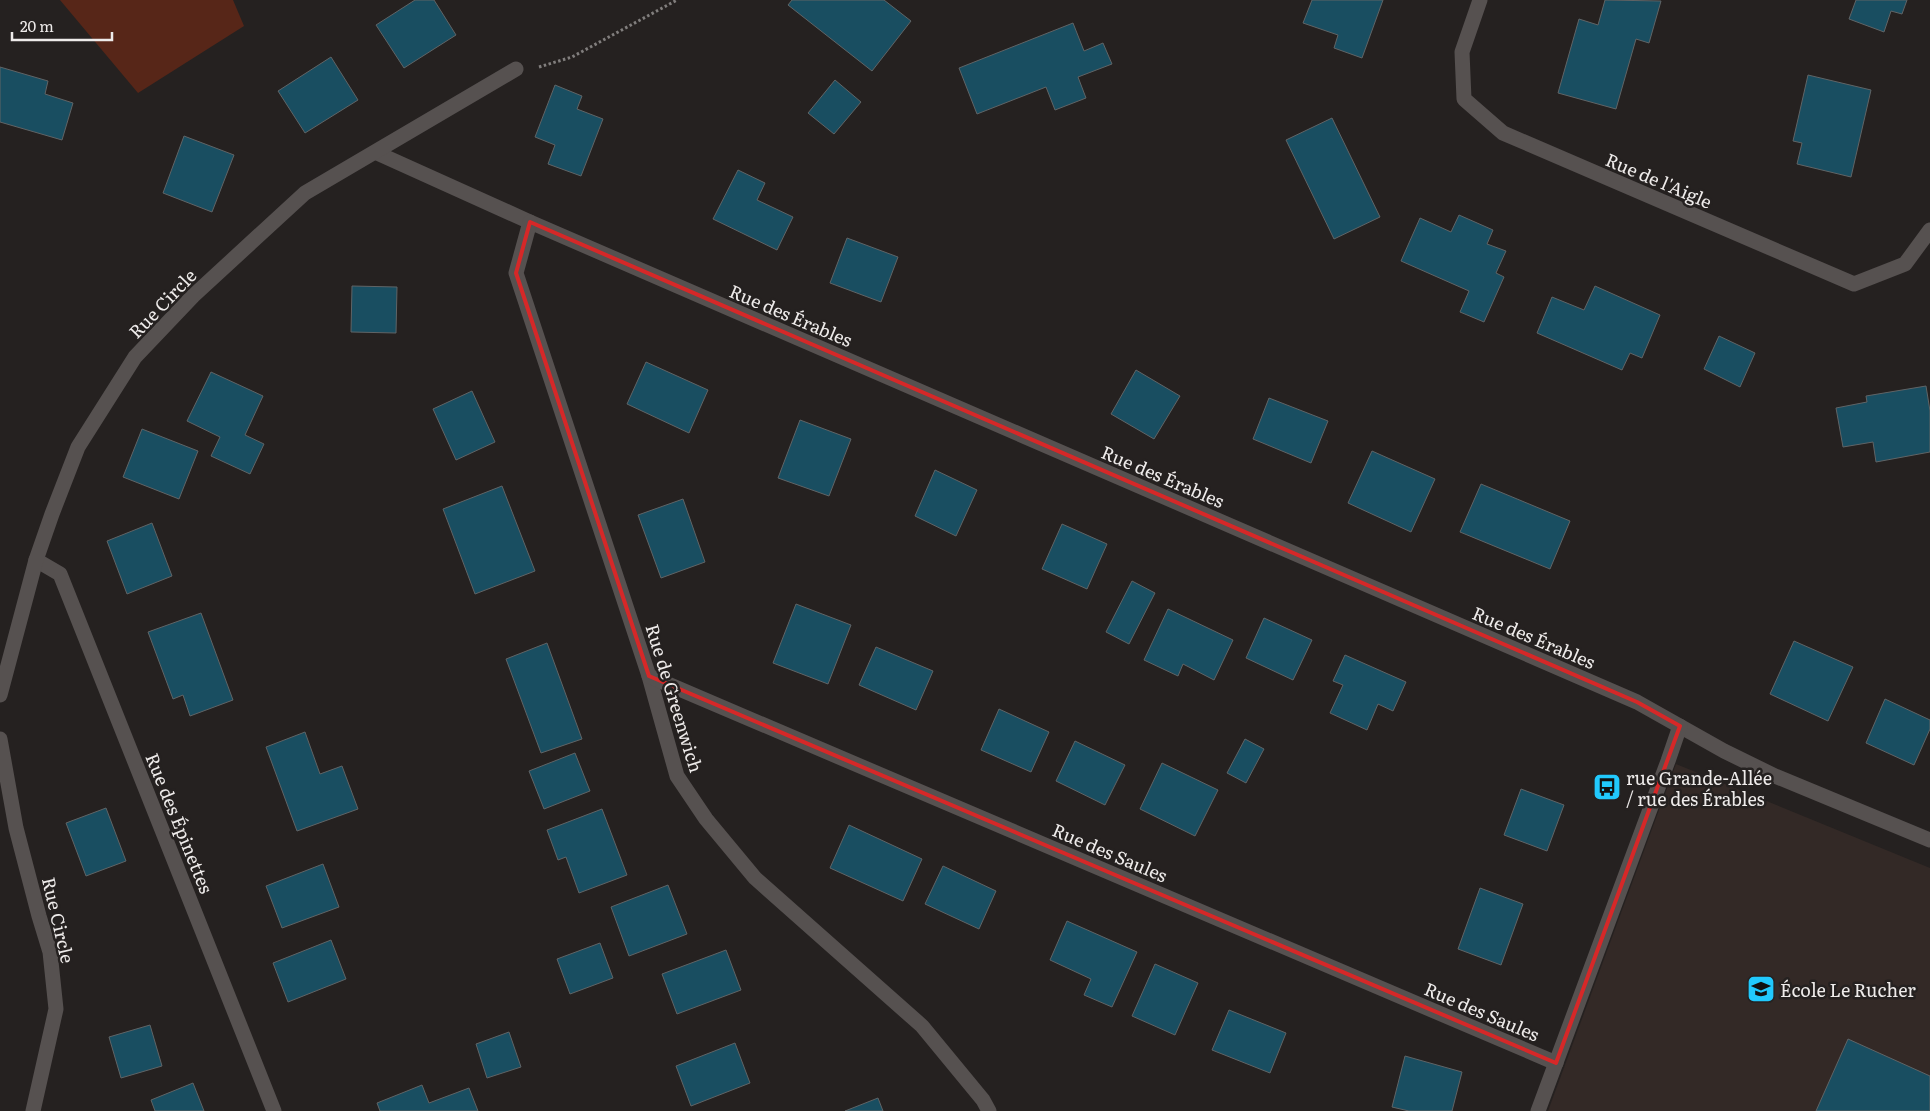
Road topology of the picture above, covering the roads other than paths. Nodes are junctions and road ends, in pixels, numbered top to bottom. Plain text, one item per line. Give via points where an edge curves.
1 (1480, 0) edge
2 (516, 69) road end
3 (377, 153) junction
4 (530, 222) junction
5 (1930, 230) edge
6 (36, 560) junction
7 (649, 676) junction
8 (0, 695) edge
9 (1680, 726) junction
10 (0, 739) edge
11 (1930, 840) edge
12 (1556, 1062) junction
13 (34, 1111) edge
14 (274, 1111) edge
15 (989, 1111) edge
16 (1538, 1111) edge

1 - 5 street, Rue de l'Aigle via 1462,52 1464,99 1503,133 1854,284 1905,264
2 - 3 street, Rue Circle
3 - 4 street, Rue des Érables
3 - 6 street, Rue Circle via 305,194 193,296 135,357 78,447
4 - 7 street, Rue de Greenwich via 516,273
4 - 9 street, Rue des Érables via 1619,694
6 - 8 street, Rue Circle
6 - 14 street, Rue des Épinettes via 60,574
7 - 12 street, Rue des Saules
7 - 15 street, Rue de Greenwich via 676,776 706,819 755,878 922,1026
9 - 11 street, Rue des Érables via 1724,752 1775,776
9 - 12 street
10 - 13 street, Rue Circle via 16,828 50,952 56,1009
12 - 16 street

